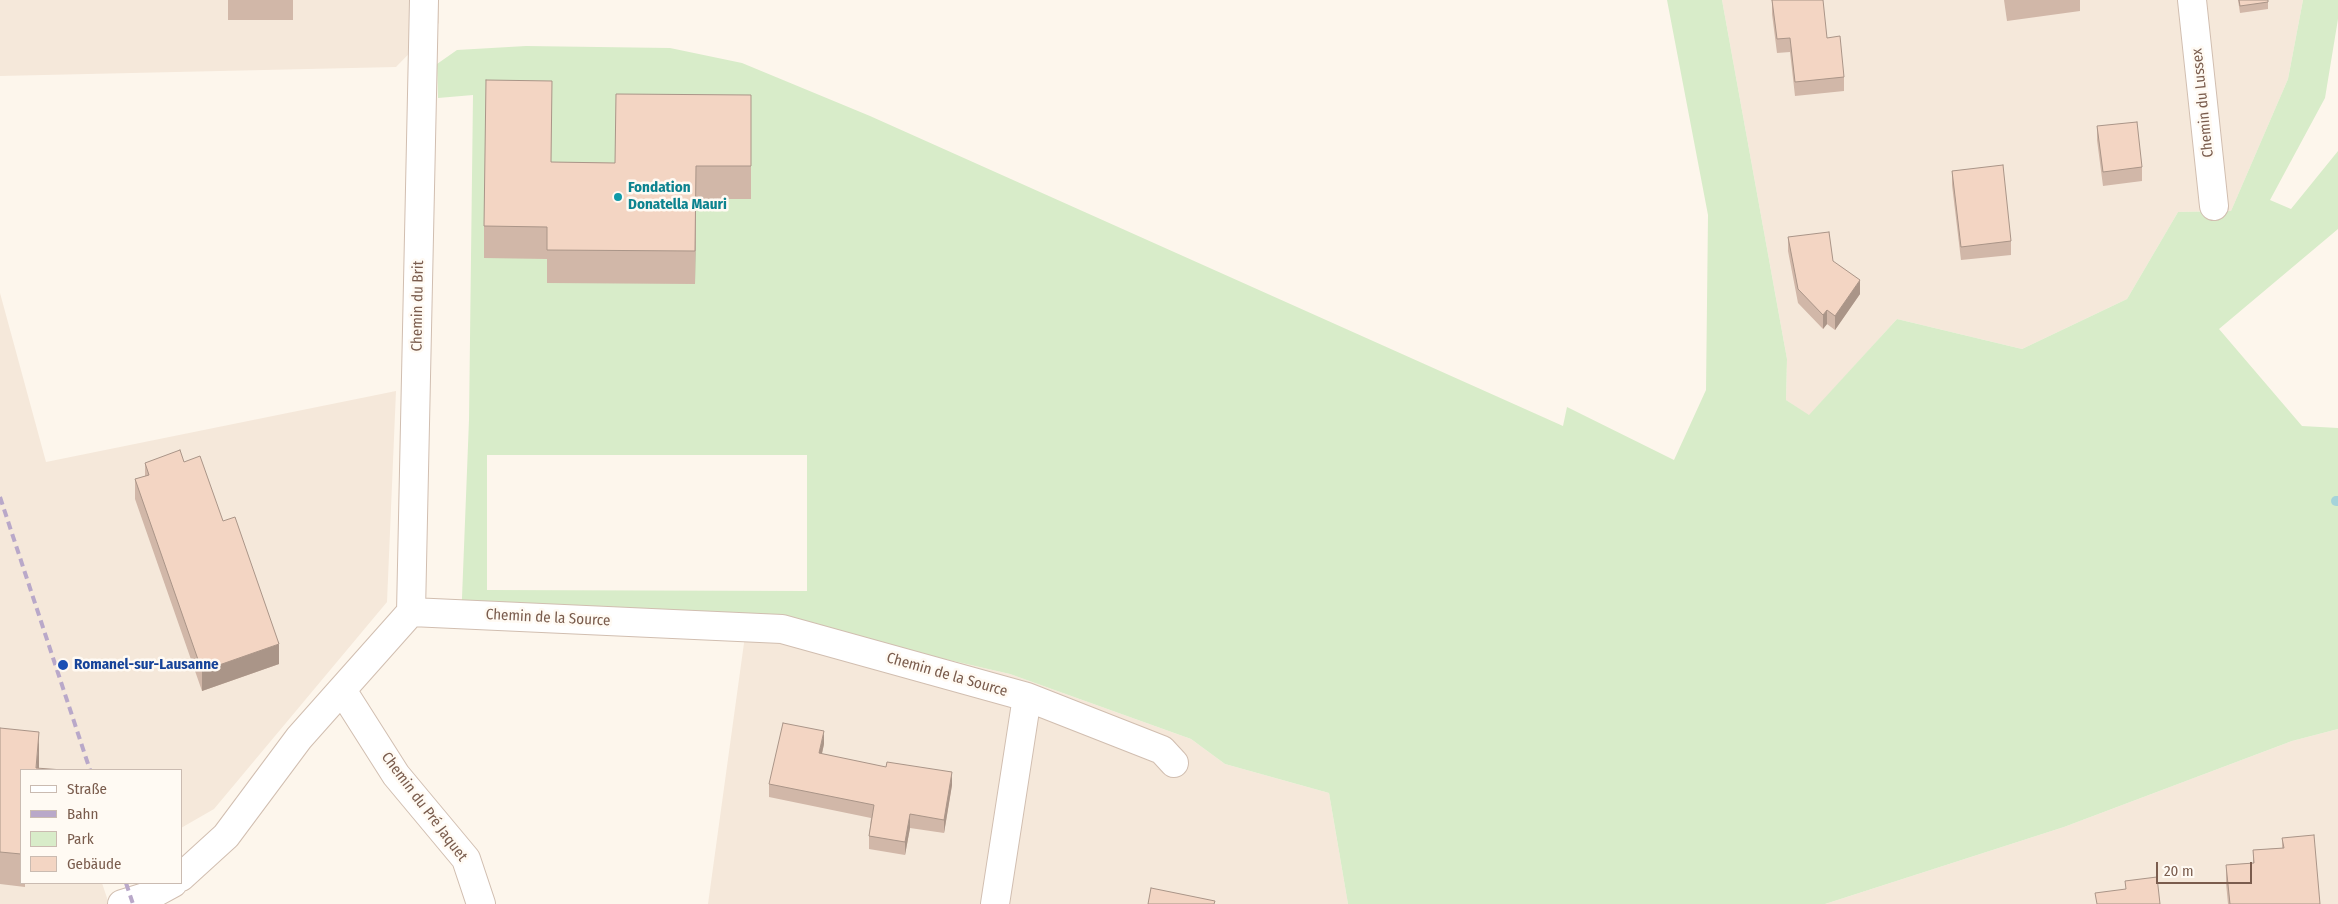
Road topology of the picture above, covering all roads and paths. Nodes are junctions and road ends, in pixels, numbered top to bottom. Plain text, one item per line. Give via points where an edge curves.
1 (424, 0) edge
2 (2192, 0) edge
3 (2214, 206) dead end
4 (411, 612) junction
5 (342, 690) junction
6 (1027, 697) junction
7 (1174, 764) dead end
8 (182, 876) edge
9 (162, 889) edge
10 (122, 904) edge
11 (481, 904) edge
12 (995, 904) edge

1 - 4 street, Chemin du Brit
2 - 3 street, Chemin du Lussex
4 - 5 street
4 - 6 street, Chemin de la Source via 782,628
5 - 8 street via 299,738 226,836
5 - 11 street, Chemin du Pré Jaquet via 396,775 466,859
6 - 7 street, Chemin de la Source via 1162,750
6 - 12 street, Chemin de la Source
9 - 10 street

